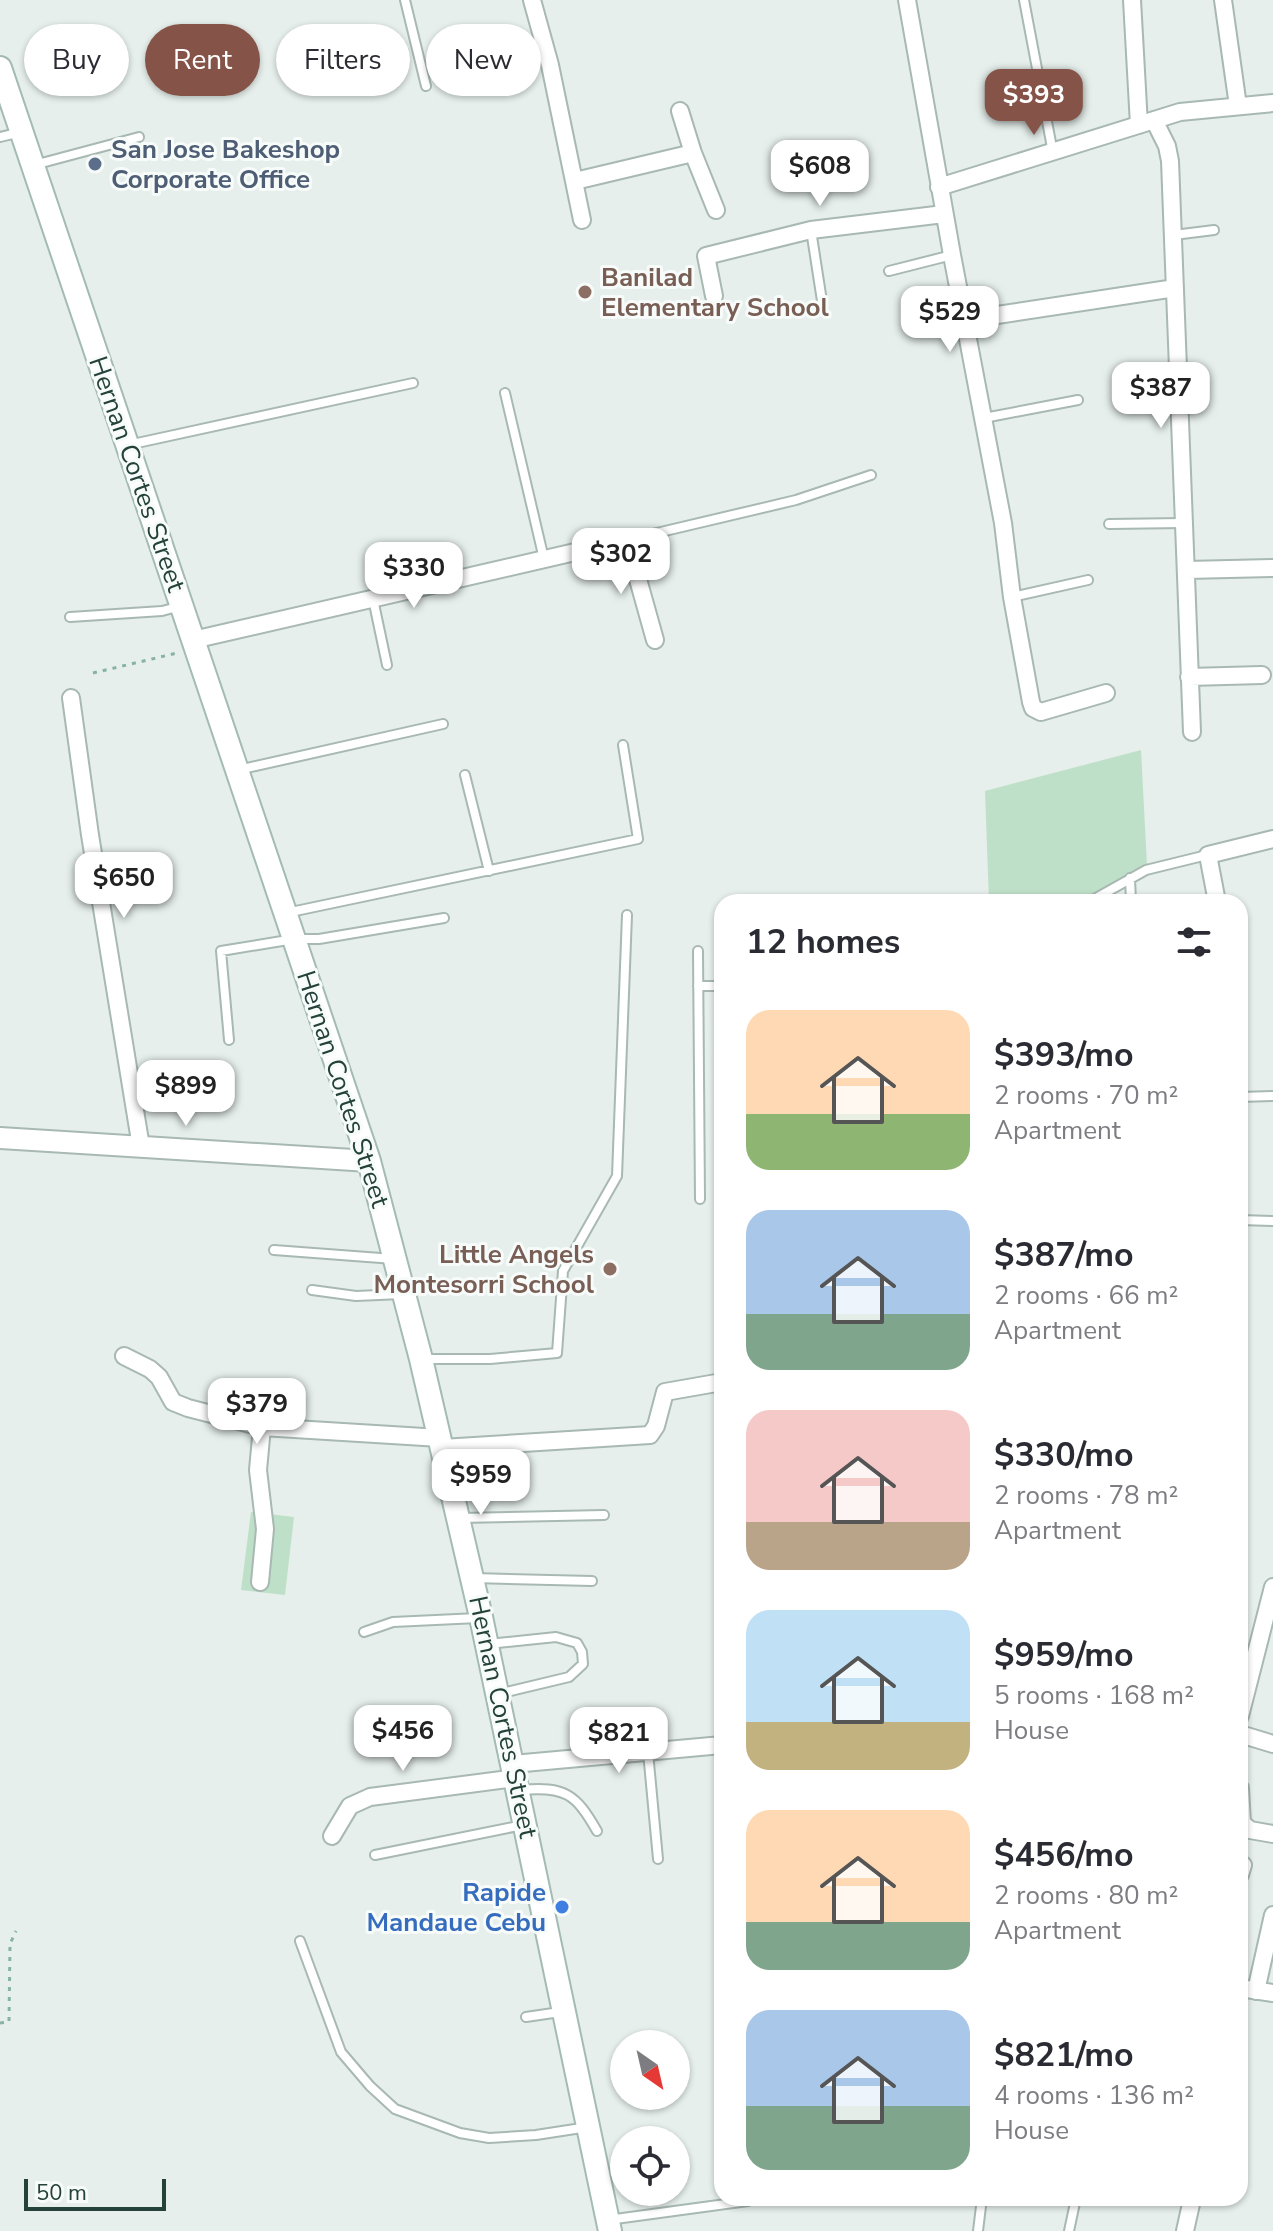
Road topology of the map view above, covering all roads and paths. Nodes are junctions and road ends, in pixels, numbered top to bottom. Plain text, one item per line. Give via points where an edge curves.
1 (405, 0) edge
2 (532, 0) edge
3 (907, 0) edge
4 (1024, 0) edge
5 (1132, 0) edge
6 (1223, 0) edge
7 (0, 68) edge
8 (426, 86) dead end
9 (1273, 103) edge
10 (1238, 106) junction
11 (680, 111) dead end
12 (1146, 123) junction
13 (11, 134) edge
14 (139, 137) dead end
15 (693, 153) junction
16 (1053, 153) junction
17 (33, 166) junction
18 (575, 181) junction
19 (939, 187) junction
20 (716, 210) dead end
21 (944, 214) junction
22 (582, 220) dead end
23 (811, 230) junction
24 (1214, 230) dead end
25 (1174, 235) junction
26 (952, 255) junction
27 (889, 271) dead end
28 (1175, 288) junction
29 (714, 296) dead end
30 (822, 301) dead end
31 (964, 320) junction
32 (413, 383) dead end
33 (505, 393) dead end
34 (1078, 400) dead end
35 (983, 418) junction
36 (127, 445) junction
37 (871, 475) dead end
38 (1184, 523) junction
39 (1109, 524) dead end
40 (627, 540) junction
41 (544, 560) junction
42 (1273, 568) edge
43 (1187, 570) junction
44 (1088, 580) dead end
45 (1012, 597) junction
46 (373, 599) junction
47 (182, 606) junction
48 (70, 617) dead end
49 (655, 640) dead end
50 (195, 644) junction
51 (387, 665) dead end
52 (93, 673) dead end
53 (1262, 675) dead end
54 (1189, 677) junction
55 (1106, 693) dead end
56 (71, 698) dead end
57 (443, 724) dead end
58 (1192, 732) dead end
59 (623, 745) dead end
60 (237, 770) junction
61 (465, 775) dead end
62 (1273, 839) edge
63 (1208, 855) junction
64 (489, 871) junction
65 (1130, 878) junction
66 (1103, 894) edge
67 (1131, 894) edge
68 (1215, 894) edge
69 (285, 913) junction
70 (627, 915) dead end
71 (444, 918) dead end
72 (294, 939) junction
73 (698, 951) dead end
74 (698, 986) junction
75 (714, 986) edge
76 (229, 1040) dead end
77 (1273, 1096) edge
78 (1248, 1097) edge
79 (0, 1138) edge
80 (141, 1147) junction
81 (369, 1161) junction
82 (700, 1199) dead end
83 (1248, 1220) edge
84 (1273, 1221) edge
85 (274, 1250) dead end
86 (394, 1259) junction
87 (312, 1290) dead end
88 (403, 1294) junction
89 (124, 1356) dead end
90 (421, 1359) junction
91 (714, 1383) edge
92 (262, 1427) junction
93 (441, 1443) junction
94 (604, 1515) dead end
95 (458, 1518) junction
96 (472, 1578) junction
97 (592, 1581) dead end
98 (260, 1582) dead end
99 (1273, 1587) edge
100 (481, 1617) junction
101 (364, 1632) dead end
102 (487, 1644) junction
103 (1248, 1685) edge
104 (498, 1694) junction
105 (1248, 1736) edge
106 (1273, 1744) edge
107 (714, 1746) edge
108 (648, 1752) junction
109 (516, 1777) junction
110 (526, 1824) junction
111 (1248, 1828) edge
112 (597, 1831) dead end
113 (1273, 1834) edge
114 (332, 1836) dead end
115 (375, 1855) dead end
116 (658, 1859) dead end
117 (1273, 1915) edge
118 (16, 1931) dead end
119 (300, 1941) dead end
120 (1256, 1991) edge
121 (565, 2011) junction
122 (526, 2017) dead end
123 (0, 2023) edge
124 (589, 2127) junction
125 (720, 2206) edge
126 (981, 2206) edge
127 (1074, 2206) edge
128 (1191, 2206) edge
129 (609, 2226) edge
130 (978, 2231) edge
131 (1069, 2231) edge
132 (1185, 2231) edge

1 - 8 lane
2 - 18 street
3 - 19 street
4 - 16 lane
5 - 12 street
6 - 10 street
7 - 13 main road, Hernan Cortes Street
9 - 10 street
10 - 12 street via 1180,112
11 - 15 street
12 - 16 street
12 - 25 street via 1162,136 1170,161
13 - 17 main road, Hernan Cortes Street
14 - 17 lane
15 - 18 street
15 - 20 street
16 - 19 street
17 - 36 main road, Hernan Cortes Street
18 - 22 street
19 - 21 street
21 - 23 street
21 - 26 street
23 - 29 street via 706,256
23 - 30 lane
24 - 25 lane
25 - 28 street
26 - 27 lane
26 - 31 street
28 - 31 street
28 - 38 street
31 - 35 street
32 - 36 lane
33 - 41 lane
34 - 35 lane
35 - 45 street
36 - 47 main road, Hernan Cortes Street
37 - 40 lane via 796,500
38 - 39 lane
38 - 43 street
40 - 41 street
40 - 49 street
41 - 46 street
42 - 43 street
43 - 54 street
44 - 45 lane
45 - 55 street via 1033,708 1041,712
46 - 50 street
46 - 51 lane
47 - 48 lane
47 - 50 main road, Hernan Cortes Street
50 - 52 path
50 - 60 main road, Hernan Cortes Street
53 - 54 street
54 - 58 street
56 - 80 street
57 - 60 lane
59 - 64 lane via 638,839
60 - 69 main road, Hernan Cortes Street
61 - 64 lane
62 - 63 street
63 - 65 lane
63 - 68 street
64 - 69 lane
65 - 66 lane
65 - 67 lane
69 - 72 main road, Hernan Cortes Street
70 - 90 lane via 617,1176 563,1271 557,1353
71 - 72 lane
72 - 76 lane via 221,951
72 - 81 main road, Hernan Cortes Street
73 - 74 lane
74 - 75 lane
74 - 82 lane
77 - 78 lane
79 - 80 street
80 - 81 street
81 - 86 main road, Hernan Cortes Street
83 - 84 lane
85 - 86 lane
86 - 88 main road, Hernan Cortes Street
87 - 88 lane via 356,1296
88 - 90 main road, Hernan Cortes Street
89 - 92 street via 159,1377 177,1405
90 - 93 main road, Hernan Cortes Street
91 - 93 street via 665,1392 650,1435
92 - 93 street
92 - 98 street via 258,1470 265,1529
93 - 95 main road, Hernan Cortes Street
94 - 95 lane
95 - 96 main road, Hernan Cortes Street
96 - 97 lane
96 - 100 main road, Hernan Cortes Street
99 - 103 street
100 - 101 lane via 393,1622
100 - 102 main road, Hernan Cortes Street
102 - 104 main road, Hernan Cortes Street
102 - 104 lane via 556,1637 577,1643 583,1657 583,1664 569,1677
104 - 109 main road, Hernan Cortes Street
105 - 106 street
107 - 108 street
108 - 109 street
108 - 116 lane
109 - 110 main road, Hernan Cortes Street
109 - 112 lane via 581,1803
109 - 114 street via 370,1797 350,1806
110 - 115 lane
110 - 121 main road, Hernan Cortes Street
111 - 113 street
117 - 120 street
118 - 123 path via 10,1944 9,2022
119 - 124 lane via 341,2052 395,2109 489,2138
121 - 122 lane
121 - 124 main road, Hernan Cortes Street
124 - 129 main road, Hernan Cortes Street
125 - 129 lane
126 - 130 lane
127 - 131 lane
128 - 132 street

